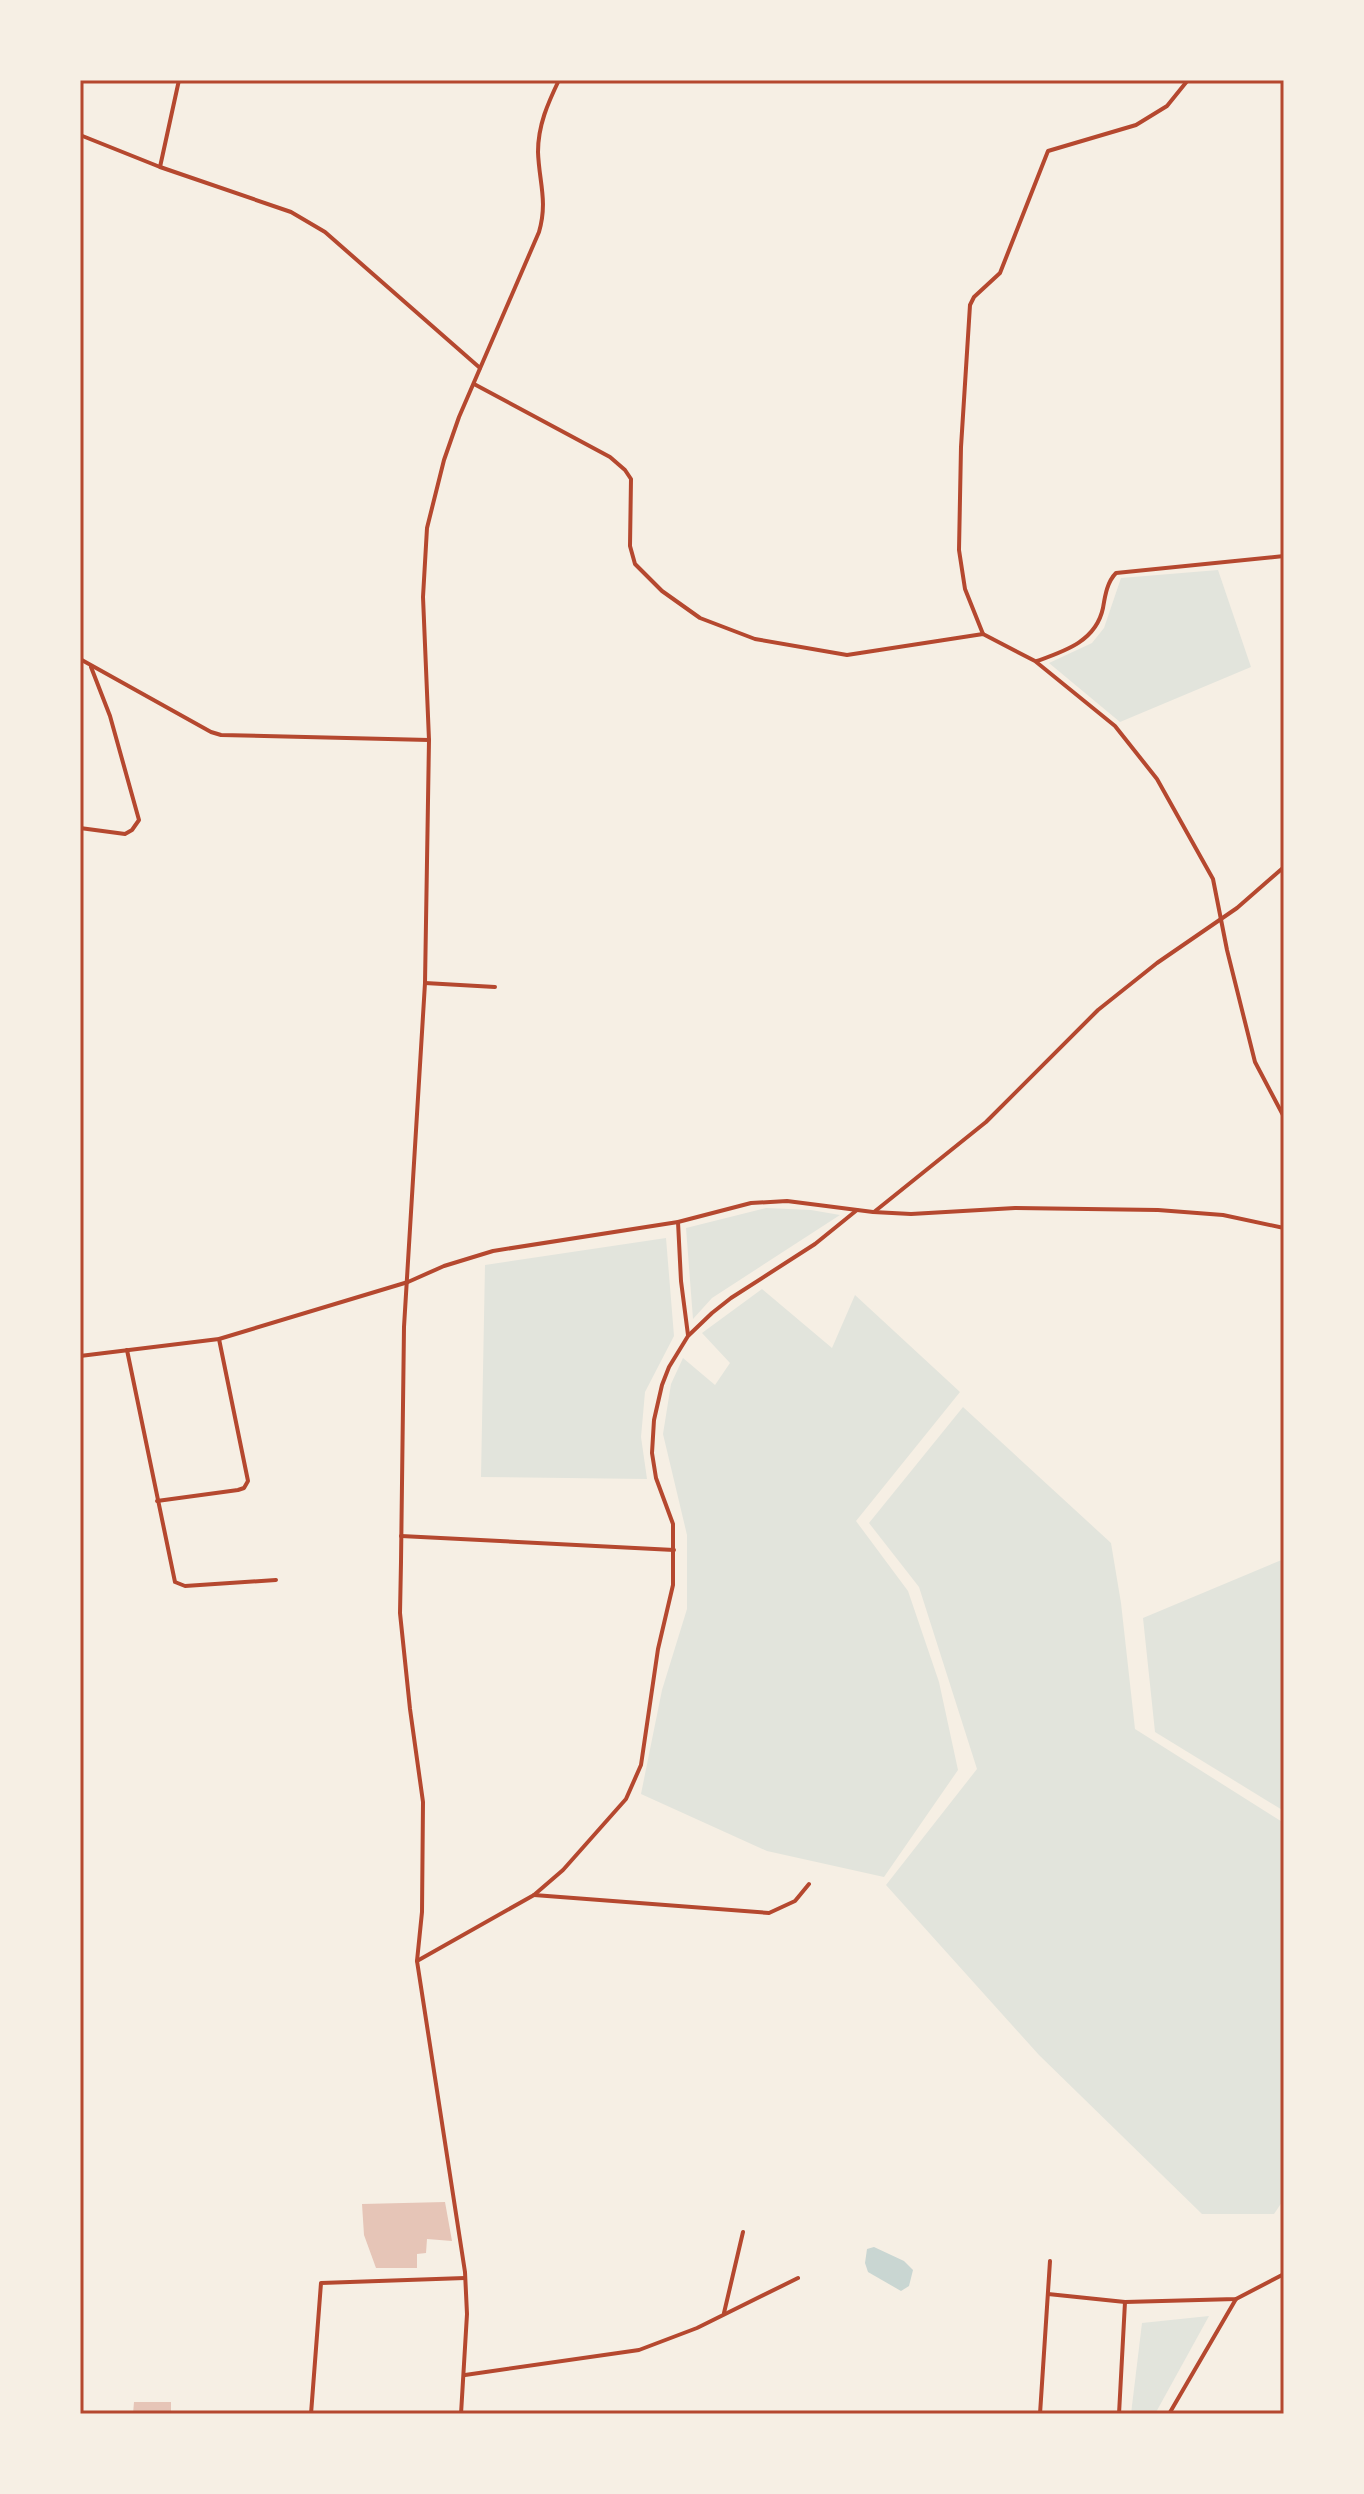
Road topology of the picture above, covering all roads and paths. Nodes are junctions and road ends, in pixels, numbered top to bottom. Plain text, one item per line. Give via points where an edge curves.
1 (179, 80) edge
2 (559, 80) edge
3 (1188, 80) edge
4 (80, 135) edge
5 (160, 167) junction
6 (480, 368) junction
7 (474, 384) junction
8 (1284, 556) edge
9 (983, 634) junction
10 (80, 659) edge
11 (1035, 661) junction
12 (90, 665) junction
13 (429, 740) junction
14 (80, 828) edge
15 (1284, 867) edge
16 (1220, 918) junction
17 (425, 983) junction
18 (495, 987) dead end
19 (1284, 1117) edge
20 (857, 1210) junction
21 (873, 1212) junction
22 (678, 1222) junction
23 (1284, 1228) edge
24 (408, 1282) junction
25 (688, 1336) junction
26 (219, 1339) junction
27 (127, 1350) junction
28 (80, 1356) edge
29 (157, 1501) junction
30 (401, 1536) junction
31 (674, 1550) junction
32 (276, 1580) dead end
33 (809, 1884) dead end
34 (534, 1895) junction
35 (417, 1961) junction
36 (743, 2232) dead end
37 (1050, 2261) dead end
38 (1284, 2274) edge
39 (465, 2278) junction
40 (798, 2278) dead end
41 (1048, 2294) junction
42 (1236, 2299) junction
43 (1125, 2302) junction
44 (724, 2313) junction
45 (465, 2375) junction
46 (311, 2414) edge
47 (461, 2414) edge
48 (1040, 2414) edge
49 (1119, 2414) edge
50 (1169, 2414) edge

1 - 5 street
2 - 6 street via 539,132 544,213 539,232
3 - 9 street via 1167,106 1136,125 1048,151 1000,273 970,305 959,550 965,589
4 - 5 street
5 - 6 street via 291,212 325,232
6 - 7 street
7 - 9 street via 625,470 632,487 630,546 635,564 700,618 755,639 847,655
7 - 13 street via 444,460 427,528 423,597
8 - 11 street via 1116,573 1093,632
9 - 11 street
10 - 12 street
11 - 16 street via 1115,726 1157,779 1213,879
12 - 13 street via 221,735
12 - 14 street via 139,820 132,830 113,834
13 - 17 street
15 - 16 street
16 - 19 street via 1255,1062
16 - 21 street via 1098,1010 986,1122
17 - 18 street
17 - 24 street
20 - 21 street
20 - 22 street via 787,1201 751,1203
20 - 25 street via 731,1298
21 - 23 street via 1158,1210 1223,1215
22 - 24 street via 493,1251
22 - 25 street
24 - 26 street
24 - 30 street
25 - 31 street via 662,1385 652,1437
26 - 27 street
26 - 29 street via 248,1481 238,1490
27 - 28 street
27 - 29 street
29 - 32 street via 175,1582 185,1586
30 - 31 street
30 - 35 street via 400,1613 423,1802
31 - 34 street via 672,1596 637,1777 618,1811
33 - 34 street via 795,1901 769,1913
34 - 35 street
35 - 39 street
36 - 44 street
37 - 41 street
38 - 42 street
39 - 45 street
39 - 46 street via 321,2283
40 - 44 street
41 - 43 street
41 - 48 street
42 - 43 street
42 - 50 street
43 - 49 street
44 - 45 street via 639,2350
45 - 47 street

